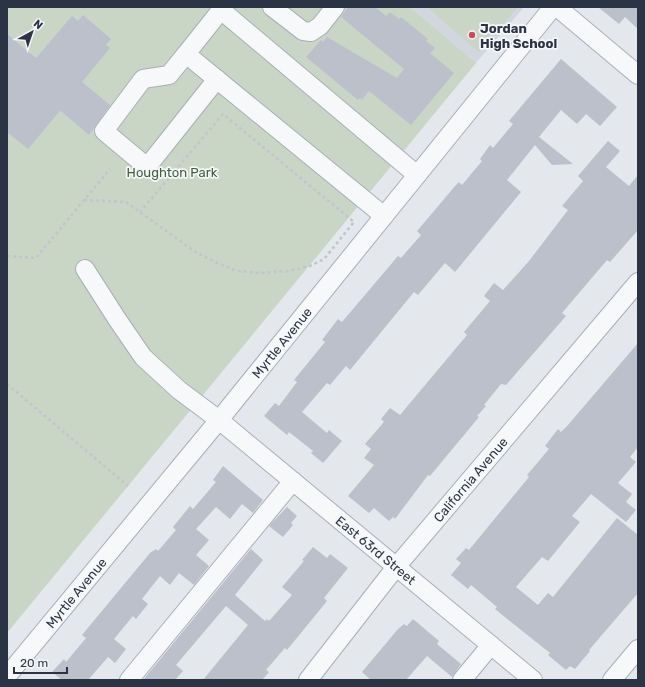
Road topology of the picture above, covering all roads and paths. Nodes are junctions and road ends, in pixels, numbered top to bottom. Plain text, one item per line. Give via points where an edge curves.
1 (272, 7) edge
2 (335, 7) edge
3 (553, 7) edge
4 (557, 7) edge
5 (222, 8) edge
6 (186, 54) junction
7 (638, 76) edge
8 (217, 79) junction
9 (110, 169) dead end
10 (418, 174) junction
11 (84, 200) junction
12 (140, 212) junction
13 (384, 216) junction
14 (7, 256) edge
15 (85, 268) dead end
16 (638, 282) edge
17 (7, 384) edge
18 (219, 420) junction
19 (293, 481) junction
20 (128, 486) dead end
21 (396, 567) junction
22 (491, 645) junction
23 (638, 649) edge
24 (7, 676) edge
25 (128, 680) edge
26 (308, 680) edge
27 (462, 680) edge
28 (533, 680) edge
29 (612, 680) edge

1 - 2 street via 303,31 311,32 320,26
3 - 10 street, Myrtle Avenue
4 - 7 street
5 - 6 street
5 - 10 street
6 - 8 street
6 - 8 street via 169,75 143,79 104,131 147,167
8 - 13 street
9 - 11 path
10 - 13 street, Myrtle Avenue
11 - 12 path via 126,202
11 - 14 path via 36,258
12 - 12 path via 194,251 215,262 237,271 260,273 288,271 310,266 324,259 354,222 223,114
13 - 18 street, Myrtle Avenue
15 - 18 street, East 63rd Street via 143,356 179,390
16 - 21 street, California Avenue
17 - 20 path
18 - 19 street, East 63rd Street
18 - 24 street, Myrtle Avenue
19 - 21 street, East 63rd Street
19 - 25 street
21 - 22 street, East 63rd Street
21 - 26 street, California Avenue
22 - 27 street
22 - 28 street, East 63rd Street
23 - 29 street

